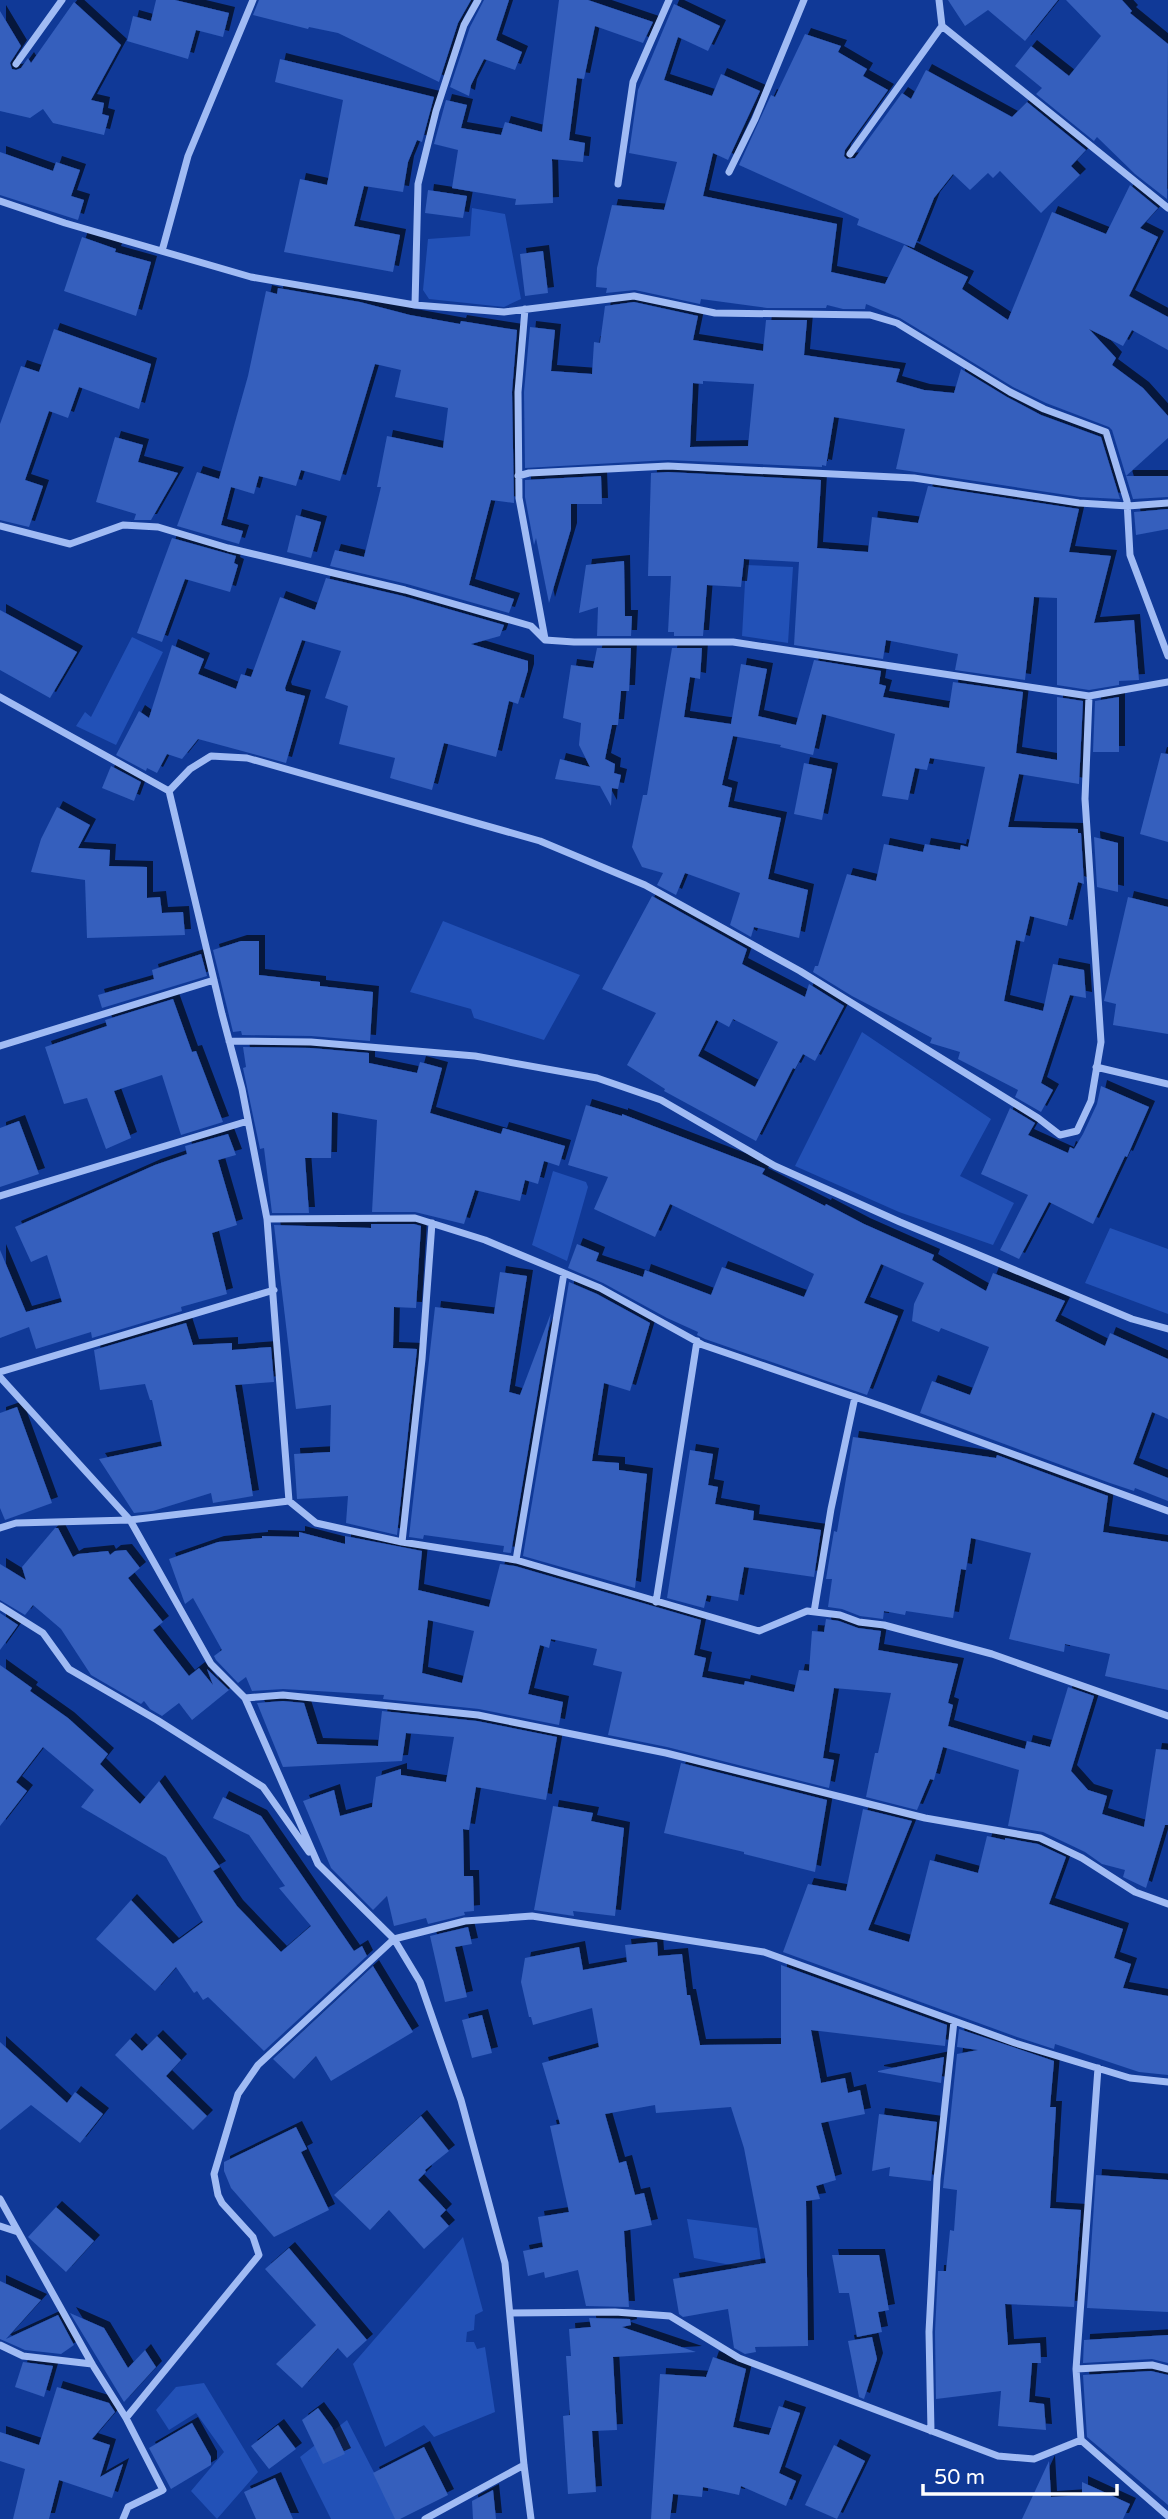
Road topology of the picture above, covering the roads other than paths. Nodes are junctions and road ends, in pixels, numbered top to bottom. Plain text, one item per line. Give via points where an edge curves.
1 (62, 0) edge
2 (253, 0) edge
3 (478, 0) edge
4 (669, 0) edge
5 (804, 0) edge
6 (939, 0) edge
7 (942, 26) junction
8 (16, 64) dead end
9 (850, 154) dead end
10 (729, 172) dead end
11 (618, 184) dead end
12 (0, 201) edge
13 (1168, 208) edge
14 (162, 251) junction
15 (415, 305) junction
16 (525, 309) junction
17 (518, 476) junction
18 (1168, 503) edge
19 (1128, 506) junction
20 (0, 526) edge
21 (545, 640) junction
22 (1168, 656) edge
23 (1168, 682) edge
24 (1089, 696) junction
25 (0, 697) edge
26 (169, 791) junction
27 (214, 980) junction
28 (229, 1041) junction
29 (0, 1046) edge
30 (1096, 1067) junction
31 (1168, 1084) edge
32 (248, 1121) junction
33 (0, 1196) edge
34 (267, 1219) junction
35 (432, 1223) junction
36 (564, 1273) junction
37 (274, 1290) junction
38 (1168, 1329) edge
39 (697, 1341) junction
40 (0, 1375) edge
41 (855, 1396) junction
42 (289, 1502) junction
43 (1168, 1511) edge
44 (130, 1520) junction
45 (0, 1528) edge
46 (402, 1542) junction
47 (516, 1560) junction
48 (656, 1602) junction
49 (0, 1606) edge
50 (814, 1612) junction
51 (244, 1698) junction
52 (1168, 1716) edge
53 (318, 1864) junction
54 (1168, 1904) edge
55 (394, 1940) junction
56 (954, 2021) junction
57 (1098, 2068) junction
58 (1168, 2082) edge
59 (0, 2199) edge
60 (0, 2225) edge
61 (18, 2232) junction
62 (510, 2313) junction
63 (0, 2345) edge
64 (92, 2364) junction
65 (1168, 2369) edge
66 (1076, 2370) junction
67 (126, 2418) junction
68 (931, 2431) junction
69 (1082, 2440) junction
70 (524, 2465) junction
71 (1168, 2516) edge
72 (123, 2519) edge
73 (425, 2519) edge
74 (531, 2519) edge

1 - 8 street
2 - 14 street via 188,156
3 - 15 street via 464,25 418,184
4 - 11 street via 633,82
5 - 10 street
6 - 7 street
7 - 9 street
7 - 13 street
12 - 14 street
14 - 15 street via 251,277
15 - 16 street via 505,312
16 - 17 street via 518,392
16 - 19 street via 634,296 715,313 870,315 897,323 1044,409 1106,432
17 - 19 street via 668,466 914,478
17 - 21 street
18 - 19 street
19 - 22 street via 1130,555
20 - 21 street via 70,544 123,525 158,527 531,625
21 - 24 street via 733,642
23 - 24 street
24 - 30 street via 1085,799 1101,1042
25 - 26 street
26 - 27 street
26 - 30 street via 211,756 247,758 540,841 645,885 800,971 1060,1135 1077,1130 1091,1101
27 - 28 street
27 - 29 street
28 - 32 street
28 - 38 street via 311,1042 475,1056 597,1078 661,1100 775,1167 900,1223 1132,1319
30 - 31 street
32 - 33 street
32 - 34 street
34 - 35 street via 415,1218
34 - 37 street
35 - 36 street
35 - 46 street
36 - 39 street
36 - 47 street
37 - 40 street
37 - 42 street
39 - 41 street
39 - 48 street
40 - 44 street
41 - 43 street
41 - 50 street
42 - 44 street
42 - 46 street via 316,1523
44 - 45 street via 16,1523
44 - 51 street via 211,1664
46 - 47 street
47 - 48 street
48 - 50 street via 759,1631
49 - 53 street via 43,1633 69,1669 263,1787
50 - 52 street via 992,1654
51 - 53 street
51 - 54 street via 283,1695 478,1714 666,1753 925,1818 1040,1838 1135,1892
53 - 55 street
55 - 56 street via 465,1922 532,1916 764,1952
55 - 62 street via 420,1982 461,2100 505,2263
55 - 67 street via 258,2065 238,2094 214,2174 222,2203 253,2237 259,2255
56 - 57 street
56 - 68 street via 937,2179 929,2332
57 - 58 street via 1130,2078
57 - 66 street
59 - 61 street
60 - 61 street
61 - 64 street
62 - 68 street via 670,2316 739,2358
62 - 70 street
63 - 64 street via 23,2356
64 - 67 street
65 - 66 street via 1152,2365
66 - 69 street
67 - 72 street via 163,2490 128,2507
68 - 69 street via 998,2456 1034,2459
69 - 71 street
70 - 73 street
70 - 74 street

